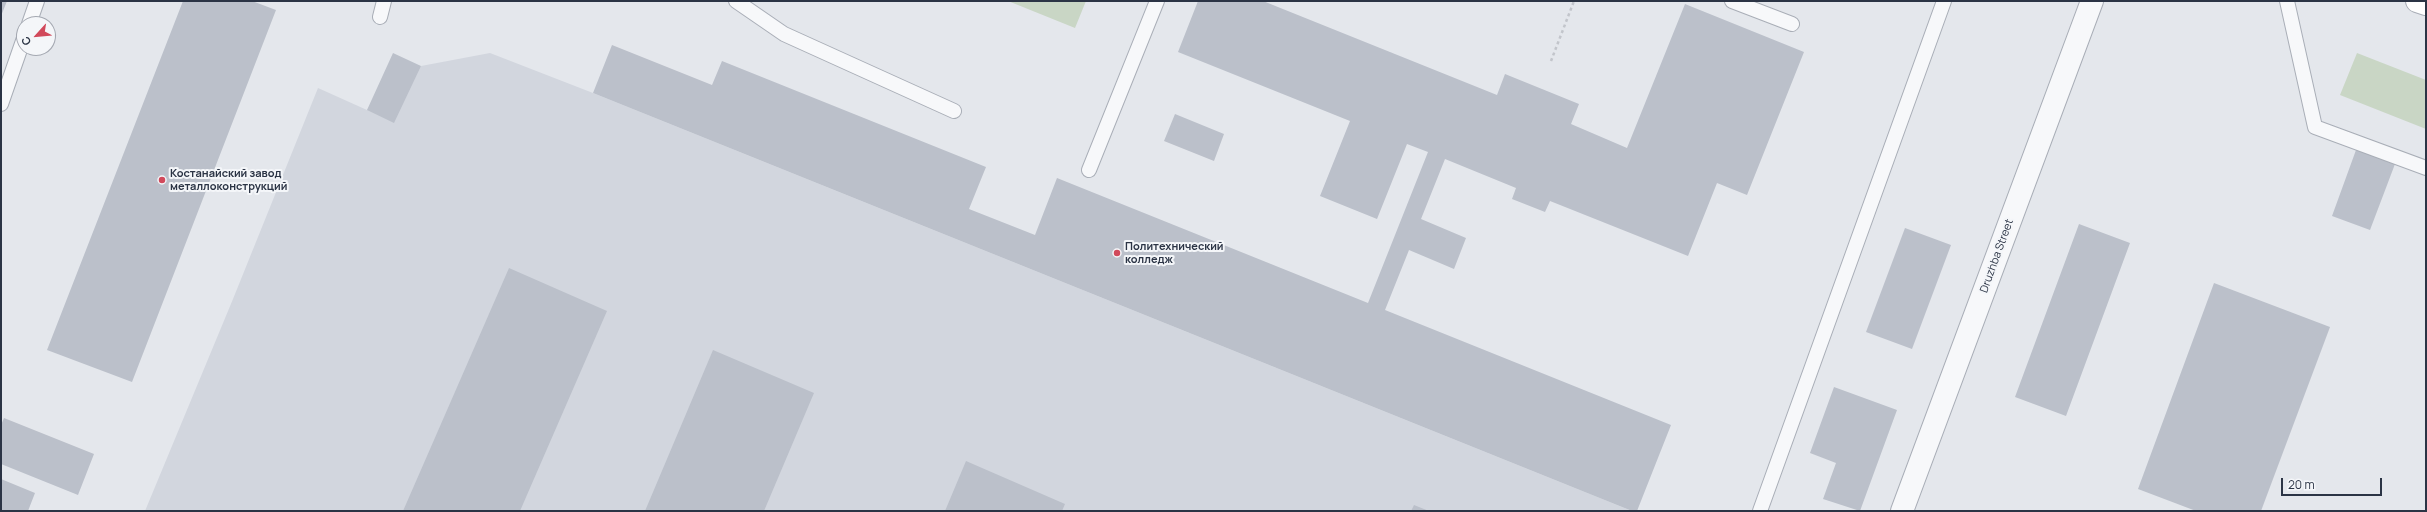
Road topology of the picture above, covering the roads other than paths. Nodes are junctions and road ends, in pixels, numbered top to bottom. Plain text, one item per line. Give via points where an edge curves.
1 (37, 1) edge
2 (384, 1) edge
3 (736, 1) edge
4 (1157, 1) edge
5 (1732, 1) edge
6 (1944, 1) edge
7 (2092, 1) edge
8 (2287, 1) edge
9 (2417, 1) edge
10 (2426, 4) edge
11 (32, 16) edge
12 (380, 17) dead end
13 (1792, 24) dead end
14 (18, 56) edge
15 (1, 104) edge
16 (954, 111) dead end
17 (2426, 168) edge
18 (1089, 170) dead end
19 (1760, 511) edge
20 (1902, 511) edge

1 - 11 lane
2 - 12 lane
3 - 16 lane via 784,34
4 - 18 lane
5 - 13 lane
6 - 19 lane
7 - 20 street, Druzhba Street
8 - 17 lane via 2315,127
9 - 10 main road
14 - 15 lane

